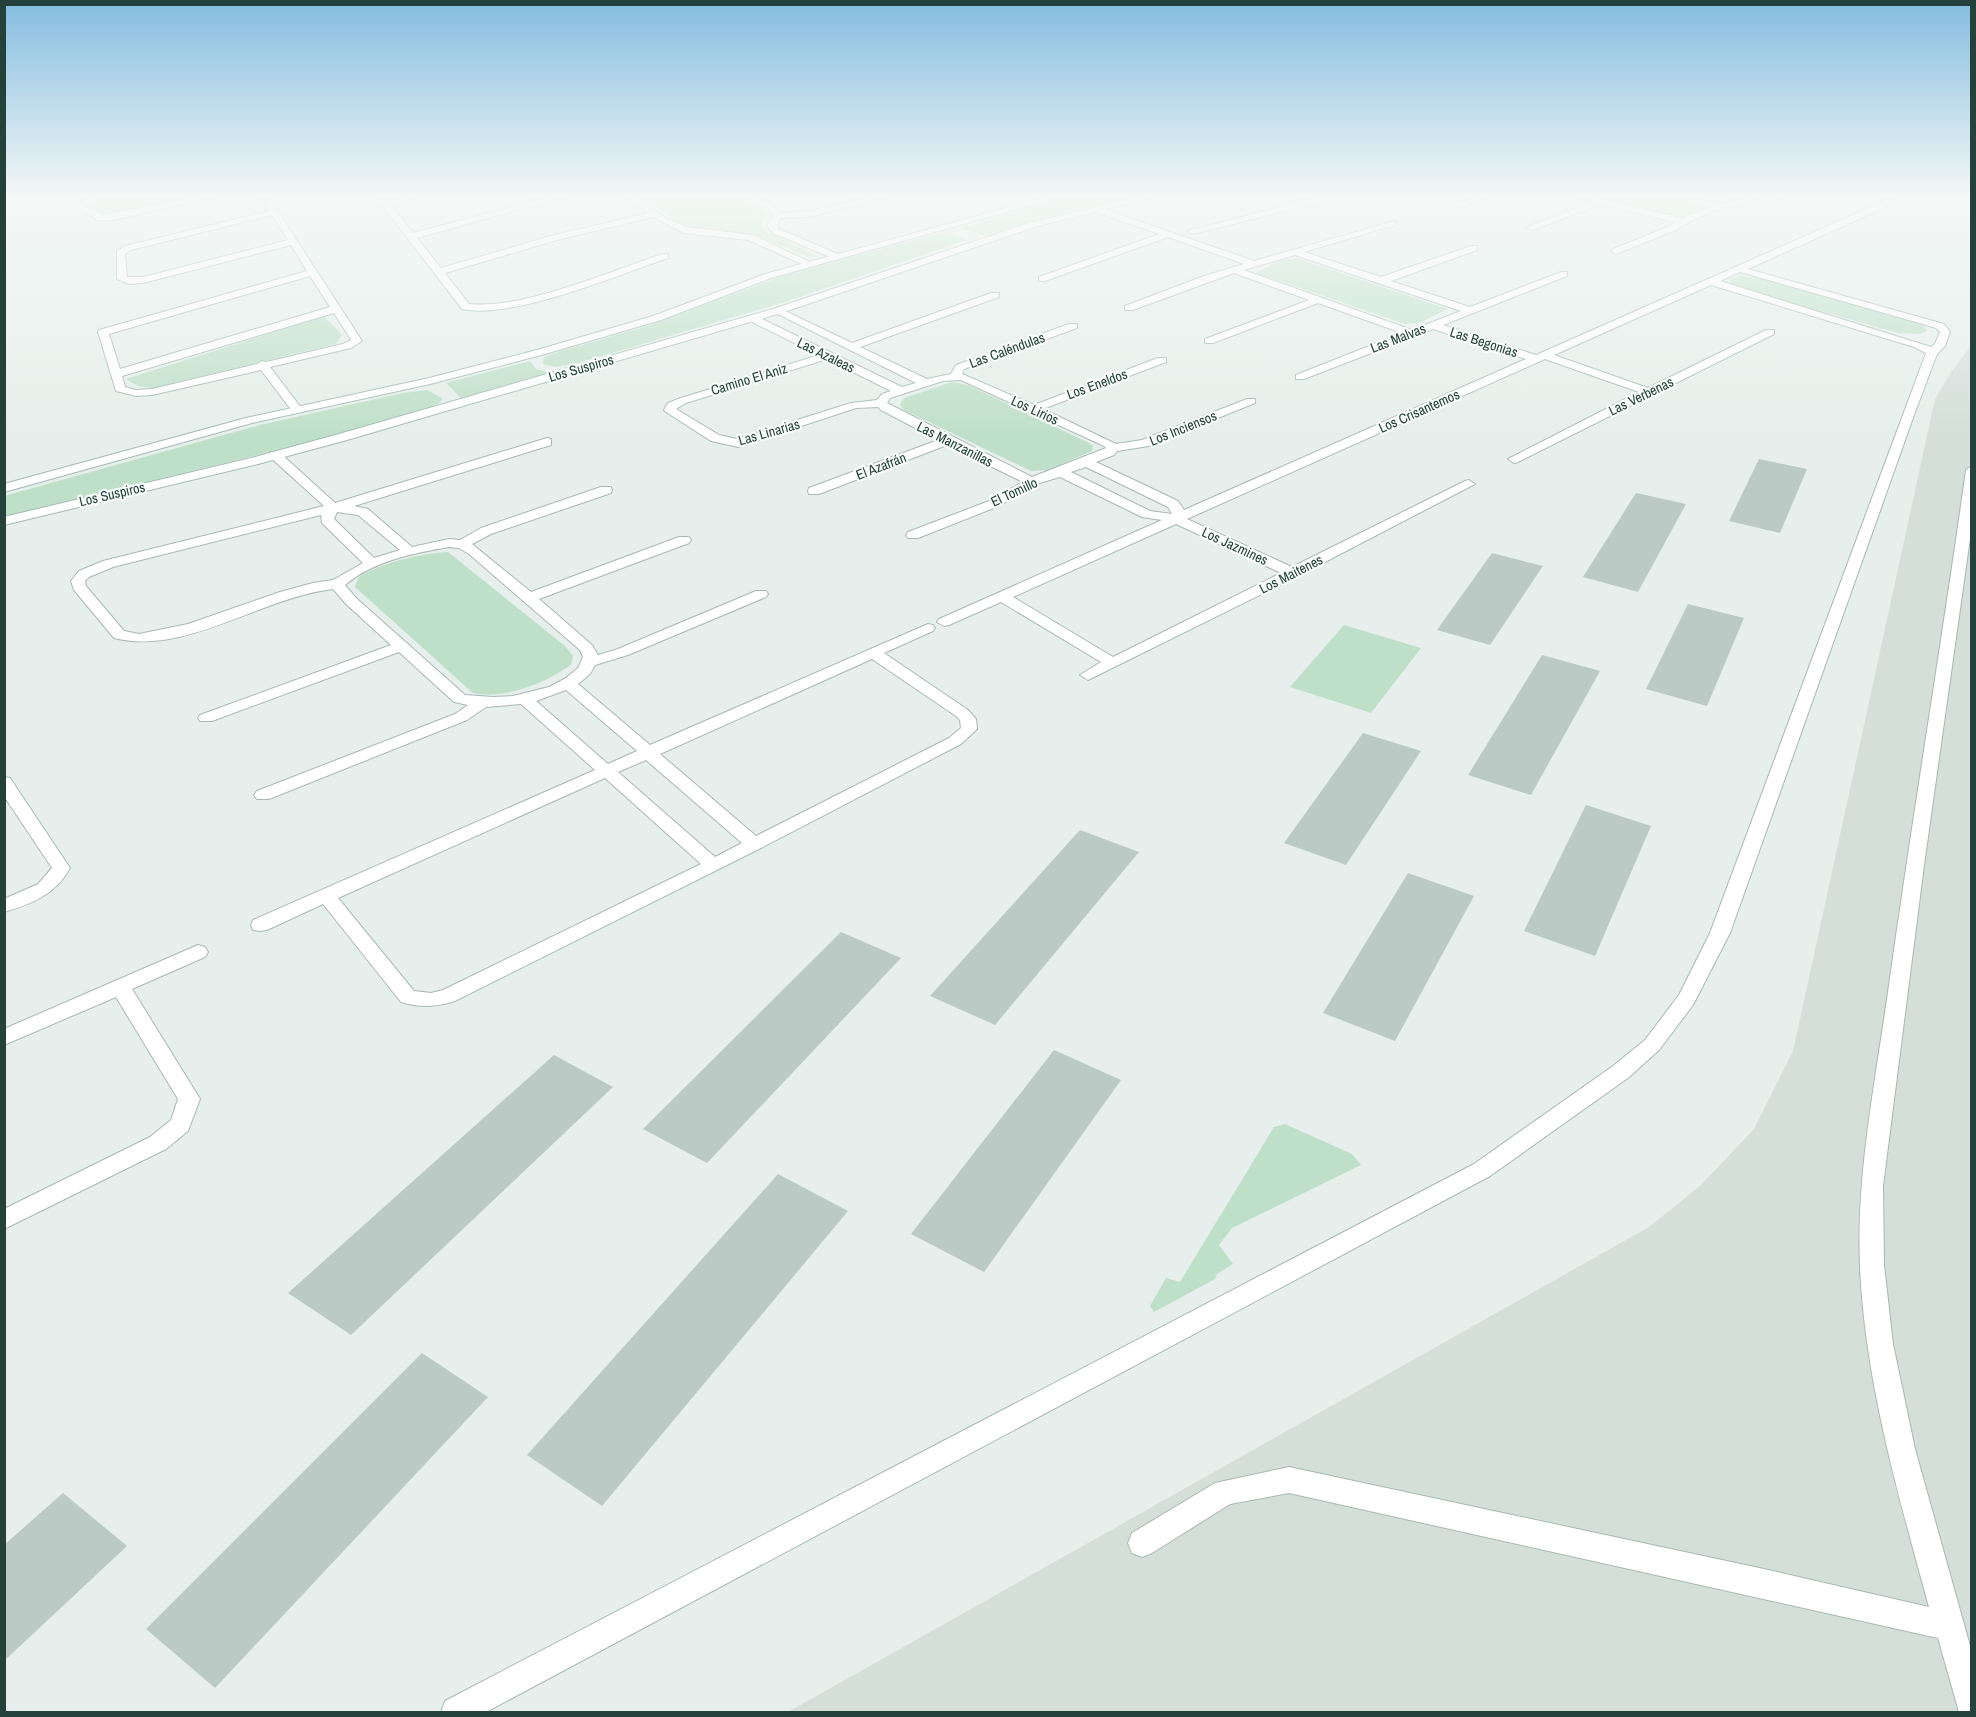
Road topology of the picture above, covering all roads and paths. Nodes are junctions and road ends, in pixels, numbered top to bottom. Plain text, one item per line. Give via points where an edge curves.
1 (122, 276) edge
2 (158, 276) edge
3 (299, 276) edge
4 (316, 276) edge
5 (442, 276) edge
6 (603, 276) edge
7 (770, 276) edge
8 (879, 276) edge
9 (1050, 276) edge
10 (1214, 276) edge
11 (1252, 276) edge
12 (1371, 276) edge
13 (1394, 276) edge
14 (1558, 276) edge
15 (1724, 276) edge
16 (1764, 276) edge
17 (1042, 279) dead end
18 (1383, 280) junction
19 (1712, 282) junction
20 (995, 295) dead end
21 (1318, 300) junction
22 (1129, 308) dead end
23 (336, 309) junction
24 (1469, 310) junction
25 (777, 311) junction
26 (1451, 317) junction
27 (752, 318) junction
28 (1433, 324) junction
29 (1473, 325) dead end
30 (1073, 326) dead end
31 (1770, 332) dead end
32 (1411, 333) junction
33 (1209, 341) dead end
34 (850, 346) junction
35 (1932, 352) junction
36 (1543, 353) junction
37 (826, 356) junction
38 (1162, 360) dead end
39 (541, 361) junction
40 (262, 364) junction
41 (575, 370) junction
42 (115, 374) junction
43 (955, 377) junction
44 (1300, 377) dead end
45 (430, 381) junction
46 (926, 383) junction
47 (901, 391) junction
48 (1649, 392) junction
49 (1251, 401) dead end
50 (458, 403) junction
51 (881, 403) junction
52 (672, 405) joint
53 (296, 409) junction
54 (1034, 409) junction
55 (948, 440) junction
56 (547, 442) dead end
57 (1113, 448) junction
58 (275, 455) junction
59 (1514, 459) dead end
60 (1086, 462) junction
61 (1971, 470) edge
62 (1060, 472) junction
63 (1032, 481) junction
64 (1469, 484) dead end
65 (4, 489) edge
66 (606, 490) dead end
67 (814, 491) dead end
68 (333, 508) junction
69 (1177, 519) junction
70 (4, 521) edge
71 (913, 535) dead end
72 (684, 540) dead end
73 (462, 544) junction
74 (410, 552) junction
75 (372, 564) junction
76 (1293, 573) junction
77 (337, 584) junction
78 (760, 594) dead end
79 (1001, 596) junction
80 (531, 597) junction
81 (944, 622) dead end
82 (928, 628) dead end
83 (401, 646) junction
84 (874, 653) junction
85 (590, 662) junction
86 (1113, 663) junction
87 (1088, 675) dead end
88 (567, 683) junction
89 (525, 699) junction
90 (481, 703) junction
91 (206, 718) dead end
92 (648, 754) junction
93 (608, 772) junction
94 (4, 782) edge
95 (263, 795) dead end
96 (755, 844) junction
97 (713, 865) junction
98 (326, 896) junction
99 (4, 906) edge
100 (260, 925) dead end
101 (198, 952) dead end
102 (120, 987) junction
103 (4, 1038) edge
104 (4, 1220) edge
105 (1142, 1543) dead end
106 (1949, 1626) junction
107 (1971, 1707) edge
108 (456, 1713) edge

1 - 2 street via 129,281
3 - 42 street via 103,332
4 - 23 street
5 - 6 street via 466,307 488,310
7 - 39 street, Los Suspiros
8 - 25 street, Los Suspiros
9 - 17 street
10 - 22 street
11 - 21 street
12 - 18 street
13 - 18 street
14 - 24 street, Las Malvas
15 - 19 street, Los Crisantemos
16 - 35 street via 1940,326 1945,332 1940,346
18 - 24 street
19 - 35 street
19 - 36 street, Los Crisantemos
20 - 34 street
21 - 32 street
21 - 33 street
23 - 40 street via 357,341
23 - 42 street
24 - 26 street, Las Malvas
25 - 27 street, Los Suspiros
25 - 34 street, Las Azaleas
26 - 28 street, Las Malvas
26 - 29 street, Las Begonias
27 - 37 street, Las Azaleas
27 - 41 street, Los Suspiros
28 - 32 street, Las Malvas
28 - 36 street, Las Begonias
30 - 43 street, Las Caléndulas via 960,367
31 - 48 street, Las Verbenas
32 - 44 street, Las Malvas
34 - 46 street, Las Azaleas
35 - 108 street via 1720,933 1690,995 1639,1058 1492,1164
36 - 48 street, Las Begonias
36 - 69 street, Los Crisantemos
37 - 47 street, Las Azaleas
37 - 52 street, Camino El Aniz
38 - 54 street, Los Eneldos
39 - 41 street via 556,370
39 - 45 street, Los Suspiros
40 - 42 street via 152,392 120,389
40 - 53 street
41 - 50 street, Los Suspiros
43 - 46 street, Las Caléndulas
43 - 54 street, Los Lirios via 971,380
45 - 50 street
45 - 53 street, Los Suspiros
46 - 47 street, Las Caléndulas
47 - 51 street, Las Caléndulas via 884,397
48 - 59 street, Las Verbenas
49 - 57 street, Los Inciensos via 1145,443
50 - 58 street, Los Suspiros
51 - 52 street, Las Linarias via 855,405 738,443 715,438 670,410
51 - 55 street, Las Manzanillas
53 - 65 street, Los Suspiros
54 - 57 street, Los Lirios
55 - 63 street, Las Manzanillas
55 - 67 street, El Azafrán
56 - 68 street
57 - 60 street, El Tomillo
58 - 68 street
58 - 70 street, Los Suspiros
60 - 62 street, El Tomillo
60 - 69 street, Los Jazmines via 1173,504 1179,513
61 - 106 street via 1872,1186 1874,1289 1886,1376 1918,1524
62 - 63 street, El Tomillo
62 - 69 street, Los Jazmines via 1147,514
63 - 71 street, El Tomillo via 1009,496
64 - 76 street, Los Maitenes
66 - 73 street via 486,531
68 - 74 street via 363,512
68 - 75 street via 327,520
68 - 77 street via 108,564 84,574 78,581 120,635 146,639 299,590
69 - 76 street, Los Jazmines
69 - 79 street, Los Crisantemos
72 - 80 street
73 - 74 street via 434,545
73 - 80 street
74 - 75 street
75 - 77 street via 348,574
76 - 86 street, Los Maitenes
77 - 83 street
78 - 85 street
79 - 81 street, Los Crisantemos
79 - 86 street
80 - 85 street via 587,648
82 - 84 street
83 - 90 street via 460,699
83 - 91 street
84 - 92 street
84 - 96 street via 962,713 968,719 969,729 955,741
85 - 88 street
86 - 87 street, Los Maitenes
88 - 89 street
88 - 92 street
89 - 90 street
89 - 93 street
90 - 95 street via 461,717
92 - 93 street
92 - 96 street
93 - 97 street
93 - 98 street
94 - 99 street via 61,867 47,888
96 - 97 street
97 - 98 street via 448,996 431,1000 408,997
98 - 100 street
101 - 102 street
102 - 103 street
102 - 104 street via 189,1099 180,1125 158,1143
105 - 106 street via 1225,1491 1288,1480
106 - 107 street

